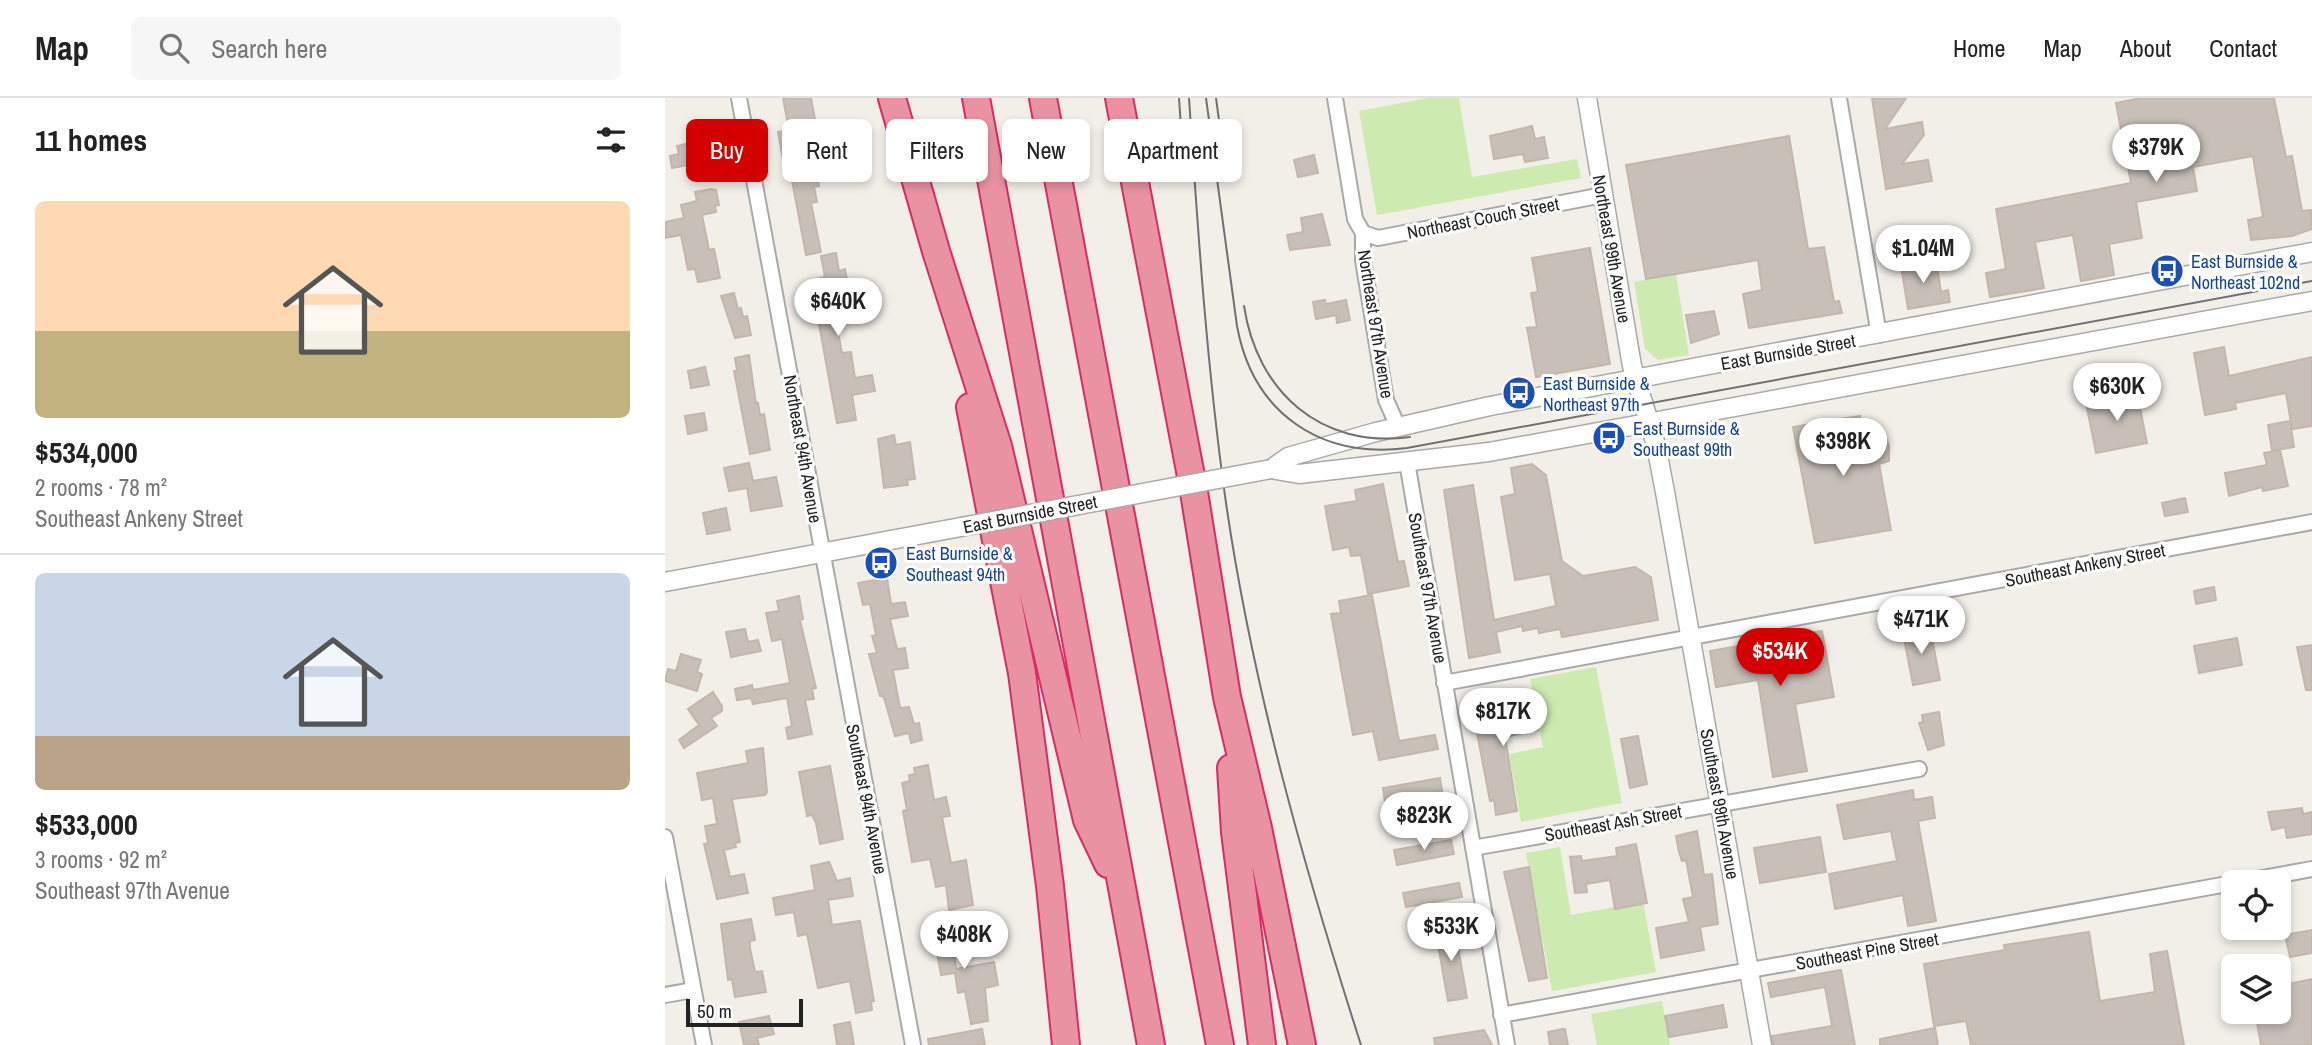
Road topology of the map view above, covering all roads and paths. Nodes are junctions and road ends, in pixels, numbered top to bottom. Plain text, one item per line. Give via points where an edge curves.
1 (739, 98) edge
2 (893, 98) edge
3 (976, 98) edge
4 (1042, 98) edge
5 (1119, 98) edge
6 (1335, 98) edge
7 (1587, 98) edge
8 (1839, 98) edge
9 (1603, 195) junction
10 (1363, 233) junction
11 (936, 251) junction
12 (2312, 252) edge
13 (2312, 301) edge
14 (1879, 335) junction
15 (1635, 379) junction
16 (1642, 400) joint
17 (1649, 422) junction
18 (1398, 427) junction
19 (1407, 461) junction
20 (1271, 469) junction
21 (2312, 522) edge
22 (822, 552) junction
23 (665, 582) edge
24 (1691, 637) junction
25 (1444, 682) junction
26 (1227, 697) junction
27 (1919, 769) dead end
28 (1720, 804) junction
29 (665, 837) edge
30 (1472, 848) junction
31 (2312, 869) edge
32 (2291, 873) edge
33 (2221, 885) edge
34 (1123, 897) junction
35 (1749, 972) junction
36 (693, 990) junction
37 (665, 995) edge
38 (1501, 1015) junction
39 (703, 1045) edge
40 (913, 1045) edge
41 (1066, 1045) edge
42 (1151, 1045) edge
43 (1220, 1045) edge
44 (1262, 1045) edge
45 (1302, 1045) edge
46 (1507, 1045) edge
47 (1762, 1045) edge

1 - 22 street, Northeast 94th Avenue
2 - 11 highway
3 - 34 highway
4 - 43 highway
5 - 26 highway via 1194,492
6 - 10 street, Northeast 97th Avenue via 1355,219
7 - 9 street, Northeast 99th Avenue
8 - 14 street
9 - 10 street, Northeast Couch Street via 1378,238
9 - 15 street, Northeast 99th Avenue
10 - 18 street, Northeast 97th Avenue via 1363,260 1384,387
11 - 34 highway via 998,446 1087,820
11 - 41 highway via 1023,673
12 - 14 street, East Burnside Street
13 - 17 street, East Burnside Street
14 - 15 street, East Burnside Street
15 - 16 street, Northeast 99th Avenue
15 - 18 street, East Burnside Street
16 - 17 street, Southeast 99th Avenue
17 - 19 street, East Burnside Street via 1489,452
17 - 24 street, Southeast 99th Avenue
18 - 20 street, East Burnside Street via 1288,457
19 - 20 street, East Burnside Street via 1299,474
19 - 25 street, Southeast 97th Avenue
20 - 22 street, East Burnside Street, bridge
21 - 24 street, Southeast Ankeny Street
22 - 23 street, East Burnside Street
22 - 40 street, Southeast 94th Avenue
24 - 25 street, Southeast Ankeny Street
24 - 28 street, Southeast 99th Avenue
25 - 30 street, Southeast 97th Avenue
26 - 44 highway via 1235,832
26 - 45 highway
27 - 28 street, Southeast Ash Street
28 - 30 street, Southeast Ash Street
28 - 35 street, Southeast 99th Avenue
29 - 36 street
30 - 38 street, Southeast 97th Avenue
31 - 32 street
33 - 35 street, Southeast Pine Street
34 - 42 highway
35 - 38 street, Southeast Pine Street
35 - 47 street, Southeast 99th Avenue
36 - 37 street
36 - 39 street
38 - 46 street, Southeast 97th Avenue

